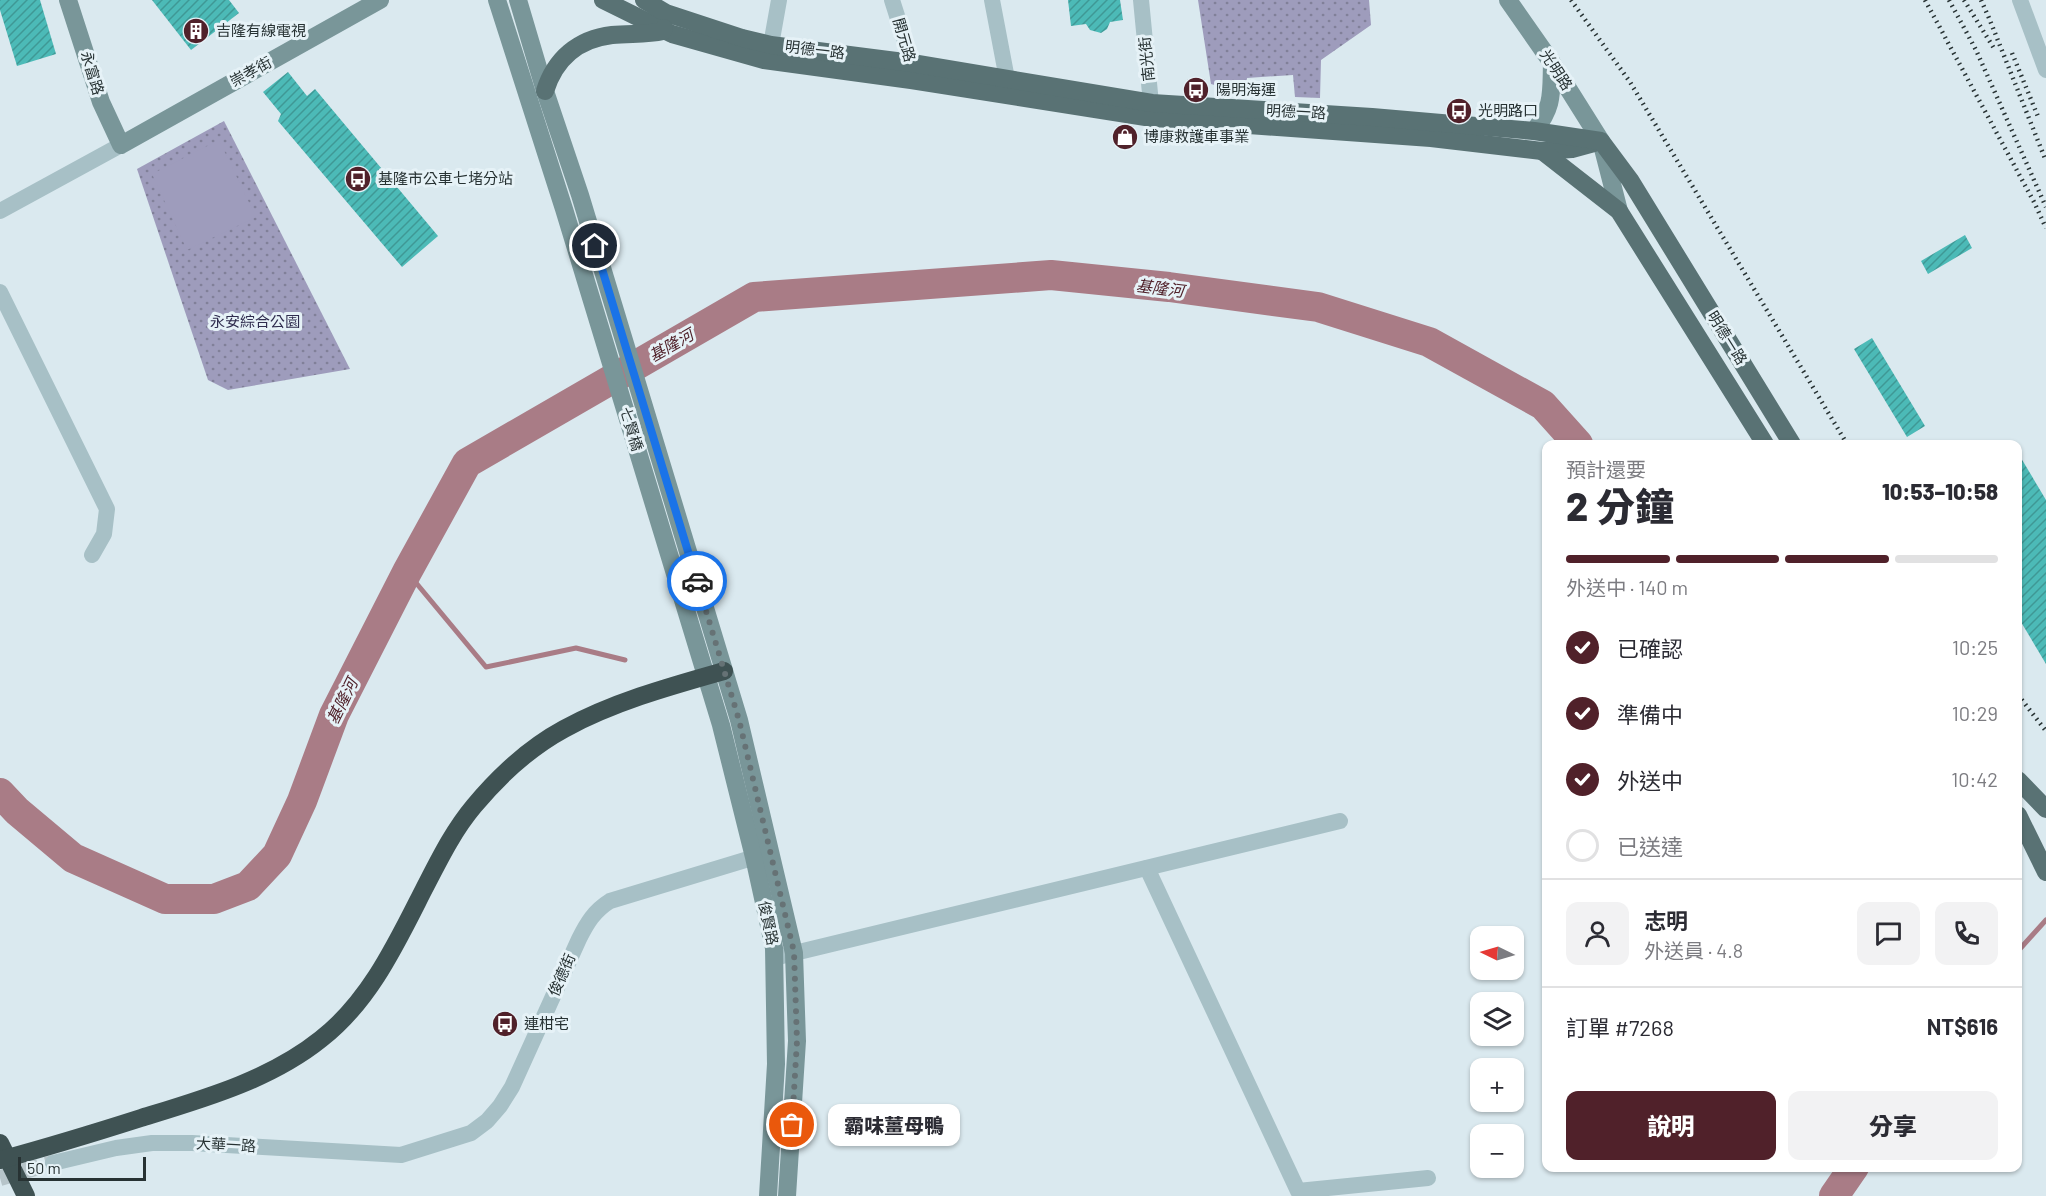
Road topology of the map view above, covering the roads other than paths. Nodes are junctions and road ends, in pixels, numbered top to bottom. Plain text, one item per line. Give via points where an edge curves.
1 (68, 0) edge
2 (380, 0) edge
3 (497, 0) edge
4 (518, 0) edge
5 (603, 0) edge
6 (644, 0) edge
7 (779, 0) edge
8 (892, 0) edge
9 (992, 0) edge
10 (1141, 0) edge
11 (1509, 0) edge
12 (2020, 0) edge
13 (664, 14) edge
14 (771, 45) junction
15 (1552, 63) junction
16 (2046, 70) edge
17 (912, 71) junction
18 (1007, 79) junction
19 (545, 91) junction
20 (1152, 111) junction
21 (1534, 131) junction
22 (1601, 141) junction
23 (121, 145) junction
24 (1542, 151) junction
25 (1618, 210) junction
26 (0, 211) edge
27 (0, 292) edge
28 (1762, 440) edge
29 (1790, 440) edge
30 (92, 555) dead end
31 (700, 658) joint
32 (716, 666) junction
33 (2022, 784) edge
34 (2046, 809) edge
35 (1340, 821) dead end
36 (2022, 823) edge
37 (763, 854) junction
38 (1147, 868) junction
39 (2044, 868) edge
40 (794, 952) junction
41 (774, 958) junction
42 (0, 1143) edge
43 (401, 1155) joint
44 (0, 1160) edge
45 (53, 1163) tunnel mouth
46 (1428, 1178) dead end
47 (26, 1196) edge
48 (768, 1196) edge
49 (788, 1196) edge

1 - 23 street, 永富路 via 101,102
2 - 23 street, 崇孝街
3 - 31 street, 七賢橋 via 562,200
4 - 19 street, 七賢橋
5 - 13 main road, 明德一路
6 - 13 main road, 明德一路
7 - 14 street
8 - 17 street, 開元路
9 - 18 street
10 - 20 street, 南光街
11 - 15 street, 光明路
12 - 16 street
13 - 14 main road, 明德一路
13 - 17 main road, 明德一路 via 764,60
13 - 19 main road via 641,35 613,34 584,42 556,65
14 - 17 main road, 明德一路
15 - 21 street via 1548,113
15 - 22 street, 光明路
17 - 18 main road, 明德一路
17 - 20 main road, 明德一路
18 - 20 main road, 明德一路
19 - 32 street, 七賢橋 via 580,195
20 - 21 main road, 明德一路 via 1372,117
20 - 24 main road, 明德一路
21 - 22 main road, 明德一路
22 - 24 main road, 明德一路 via 1572,149
22 - 25 street, 光明路
22 - 29 main road, 明德一路 via 1630,180
23 - 26 street
24 - 25 main road
25 - 28 main road, 明德一路
27 - 30 street via 107,509 104,534
31 - 32 street, 俊賢路
32 - 37 street, 俊賢路 via 739,720
32 - 44 highway via 685,682 564,728 498,778 449,842 375,979 345,1017 321,1039 281,1066 202,1099
33 - 34 main road
35 - 38 street
36 - 39 main road
37 - 40 street, 俊賢路
37 - 41 street, 俊賢路
37 - 43 street, 俊德街 via 598,908 579,939 500,1106 471,1132
38 - 40 street
38 - 46 street via 1298,1191
40 - 41 street
40 - 49 street, 俊賢路 via 797,1041
41 - 48 street, 俊賢路 via 776,1064
42 - 47 highway
43 - 45 street, 大華一路 via 152,1143

